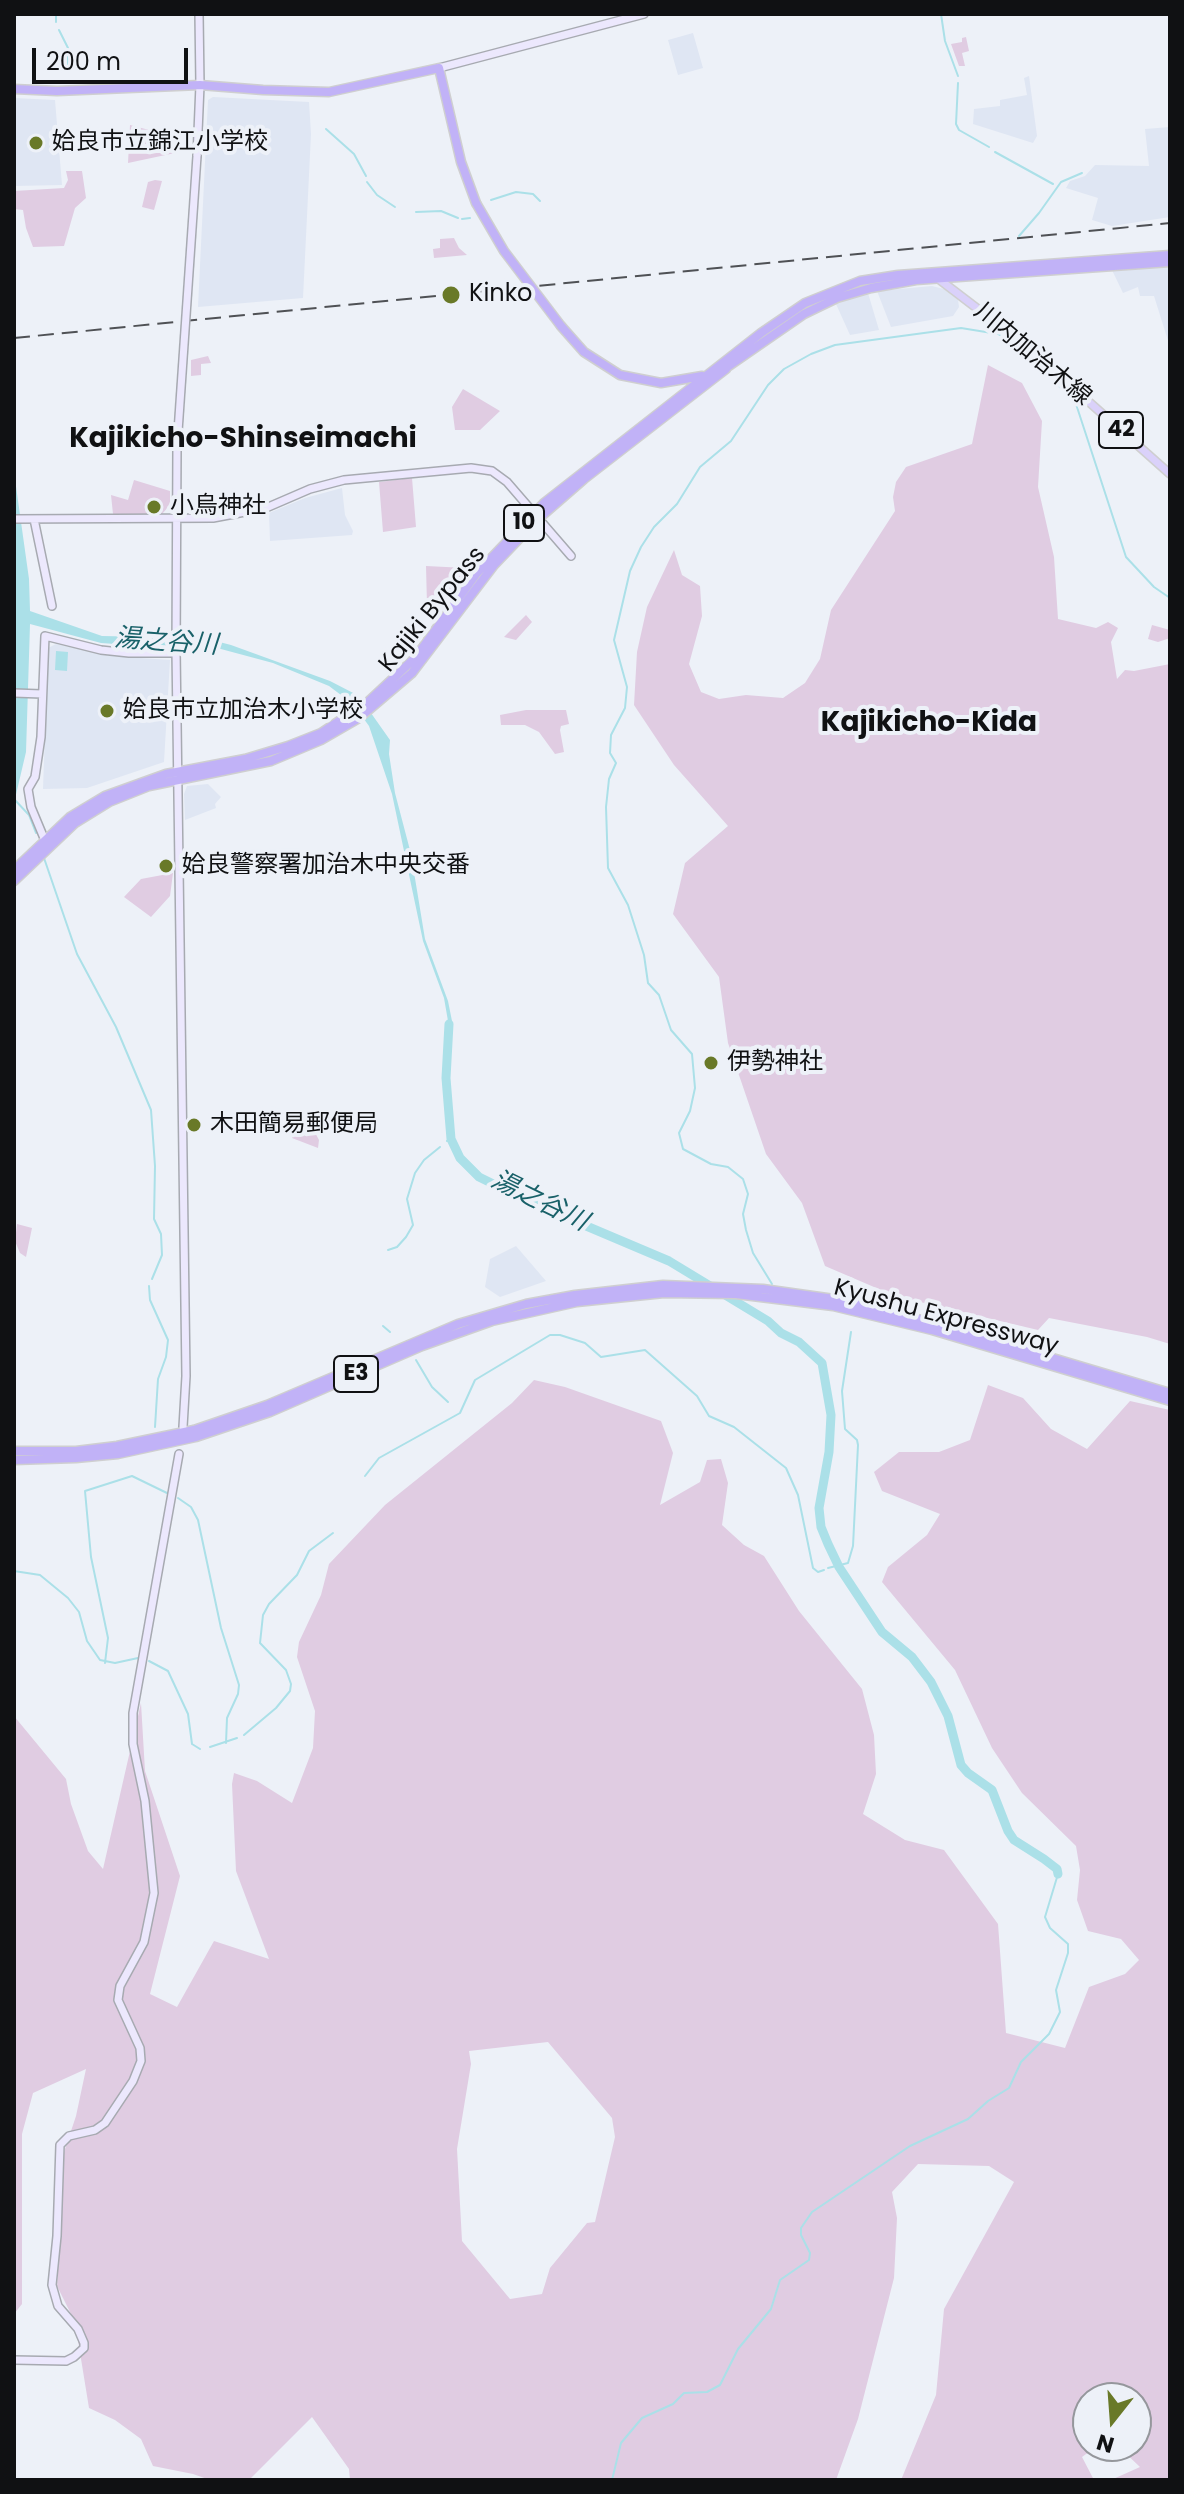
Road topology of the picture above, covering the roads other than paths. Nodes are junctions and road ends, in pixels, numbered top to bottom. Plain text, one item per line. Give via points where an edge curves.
1 (199, 14) edge
2 (644, 14) edge
3 (439, 68) junction
4 (200, 85) junction
5 (14, 89) edge
6 (1170, 255) edge
7 (1170, 262) edge
8 (928, 271) junction
9 (970, 276) junction
10 (937, 279) junction
11 (963, 298) junction
12 (726, 369) junction
13 (709, 374) junction
14 (661, 383) junction
15 (652, 417) junction
16 (1170, 474) edge
17 (536, 516) junction
18 (14, 519) edge
19 (33, 519) junction
20 (175, 519) junction
21 (571, 556) dead end
22 (52, 606) dead end
23 (176, 652) junction
24 (14, 693) edge
25 (37, 694) junction
26 (178, 775) junction
27 (46, 844) junction
28 (14, 870) edge
29 (14, 881) edge
30 (1170, 1393) edge
31 (1170, 1401) edge
32 (183, 1427) dead end
33 (14, 1451) edge
34 (179, 1454) dead end
35 (14, 1460) edge
36 (14, 2360) edge

1 - 4 street
2 - 3 street
3 - 4 highway via 329,92
3 - 14 highway, 10, bridge via 461,162 476,203 504,251 596,362 630,378
4 - 5 highway
4 - 20 street, bridge
6 - 8 highway, 10
7 - 9 highway, 10
8 - 10 main road, 川内加治木線 / 42
8 - 13 highway, 10 via 860,281 822,295
9 - 10 highway, 10
9 - 11 main road via 961,284
10 - 11 main road, 川内加治木線 / 42
10 - 12 highway, 10 via 837,298 804,314
11 - 16 main road, 川内加治木線 / 42 via 1075,387
12 - 13 highway, 10
12 - 17 highway, Kajiki Bypass / 10
13 - 14 highway, 10
13 - 15 highway, Kajiki Bypass / 10
14 - 15 highway, 10 via 667,399
15 - 17 highway, Kajiki Bypass / 10 via 559,489
17 - 20 street via 499,475 471,468 344,480 236,515
17 - 21 street
17 - 26 highway, Kajiki Bypass / 10 via 412,673 356,716 321,740 271,761
18 - 19 street
19 - 20 street
19 - 22 street
20 - 23 street
23 - 25 street via 101,650 45,636
23 - 26 street
24 - 25 street
25 - 27 street via 39,750 28,789
26 - 27 highway, Kajiki Bypass / 10 via 109,802
26 - 32 street
27 - 28 highway, Kajiki Bypass / 10
27 - 29 highway, Kajiki Bypass / 10
30 - 33 highway, Kyushu Expressway / E3 via 894,1312 801,1293 726,1286 624,1288 490,1314 255,1410 161,1438 76,1451
31 - 35 highway, Kyushu Expressway / E3 via 892,1320 800,1301 736,1294 625,1295 492,1321 196,1437 118,1454
34 - 36 street via 133,1713 154,1893 144,1942 118,2000 141,2061 105,2123 69,2136 60,2145 52,2285 58,2306 78,2329 84,2348 66,2361

